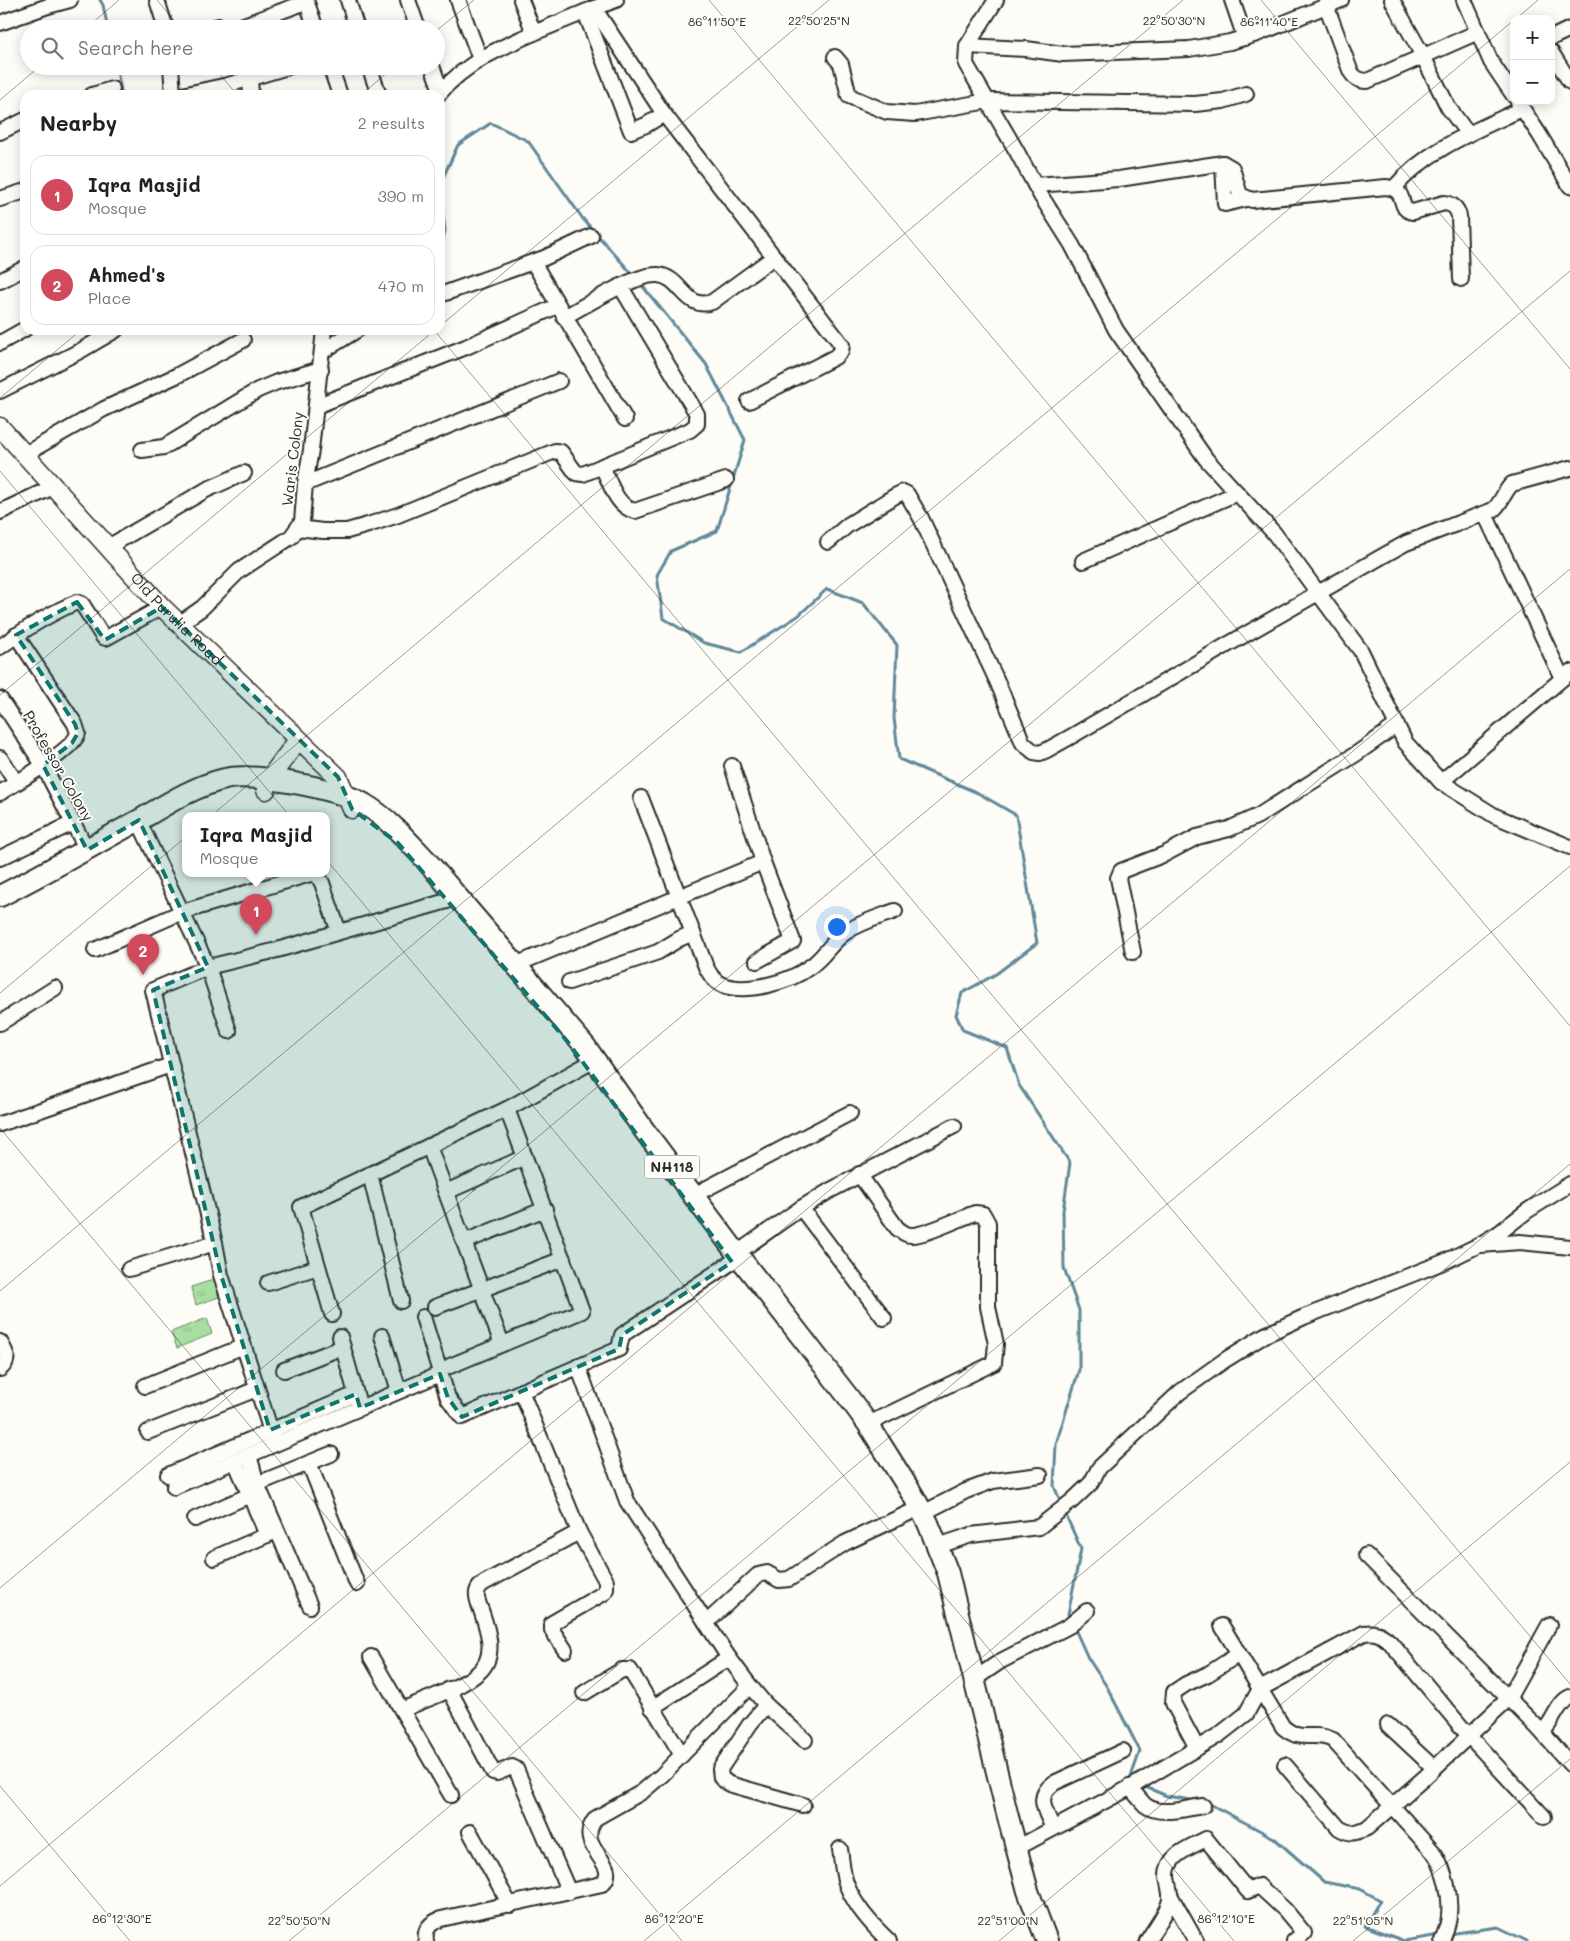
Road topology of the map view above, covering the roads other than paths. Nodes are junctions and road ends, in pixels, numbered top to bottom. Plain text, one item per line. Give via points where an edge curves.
1 (70, 0) edge
2 (157, 0) edge
3 (348, 0) edge
4 (408, 0) edge
5 (458, 0) edge
6 (521, 0) edge
7 (616, 0) edge
8 (996, 0) edge
9 (1232, 0) edge
10 (1341, 0) edge
11 (1392, 0) edge
12 (306, 1) edge
13 (1469, 2) edge
14 (1326, 5) junction
15 (590, 10) junction
16 (163, 20) edge
17 (255, 20) edge
18 (313, 20) edge
19 (354, 20) edge
20 (415, 20) edge
21 (0, 23) edge
22 (1570, 29) edge
23 (1478, 32) junction
24 (534, 33) junction
25 (1555, 36) edge
26 (1244, 38) junction
27 (967, 46) junction
28 (1423, 56) junction
29 (835, 57) dead end
30 (1555, 58) edge
31 (480, 59) junction
32 (172, 75) edge
33 (243, 75) edge
34 (248, 75) edge
35 (333, 75) edge
36 (372, 75) edge
37 (434, 75) edge
38 (1570, 82) edge
39 (112, 89) dead end
40 (109, 90) edge
41 (173, 90) edge
42 (205, 90) edge
43 (250, 90) edge
44 (338, 90) edge
45 (377, 90) edge
46 (438, 90) edge
47 (443, 90) edge
48 (1510, 90) edge
49 (1246, 94) dead end
50 (988, 101) junction
51 (1520, 105) edge
52 (664, 114) junction
53 (20, 122) edge
54 (0, 132) edge
55 (1468, 134) junction
56 (1035, 185) junction
57 (1570, 186) edge
58 (1394, 188) junction
59 (20, 192) edge
60 (0, 199) edge
61 (590, 236) dead end
62 (774, 257) junction
63 (533, 262) junction
64 (20, 271) edge
65 (1461, 279) dead end
66 (0, 281) edge
67 (626, 284) junction
68 (445, 294) edge
69 (560, 311) junction
70 (20, 332) edge
71 (107, 335) edge
72 (324, 335) edge
73 (349, 335) edge
74 (243, 340) dead end
75 (0, 343) edge
76 (323, 351) junction
77 (321, 369) junction
78 (559, 381) dead end
79 (0, 391) edge
80 (749, 401) dead end
81 (316, 406) junction
82 (625, 419) dead end
83 (1, 431) edge
84 (142, 450) dead end
85 (25, 454) junction
86 (602, 466) junction
87 (1570, 468) edge
88 (244, 473) dead end
89 (726, 480) dead end
90 (305, 484) junction
91 (53, 487) junction
92 (1237, 493) junction
93 (0, 512) edge
94 (1485, 514) junction
95 (298, 528) junction
96 (828, 542) dead end
97 (108, 547) junction
98 (1083, 561) dead end
99 (1318, 594) junction
100 (162, 607) junction
101 (179, 624) junction
102 (16, 636) junction
103 (0, 647) edge
104 (1566, 675) edge
105 (0, 700) edge
106 (1397, 725) junction
107 (298, 740) junction
108 (0, 758) edge
109 (43, 765) junction
110 (732, 766) dead end
111 (16, 782) junction
112 (1441, 782) junction
113 (268, 784) junction
114 (0, 793) edge
115 (642, 798) dead end
116 (349, 802) junction
117 (73, 824) junction
118 (142, 828) junction
119 (1570, 848) edge
120 (87, 850) junction
121 (0, 858) edge
122 (763, 862) junction
123 (302, 877) edge
124 (319, 877) edge
125 (0, 896) edge
126 (680, 896) junction
127 (447, 900) junction
128 (0, 905) edge
129 (895, 911) dead end
130 (182, 912) junction
131 (339, 932) junction
132 (693, 933) junction
133 (95, 950) dead end
134 (1134, 952) dead end
135 (757, 961) dead end
136 (515, 965) junction
137 (208, 967) junction
138 (569, 982) dead end
139 (55, 988) dead end
140 (0, 1023) edge
141 (229, 1031) dead end
142 (171, 1064) junction
143 (586, 1065) junction
144 (507, 1109) junction
145 (850, 1113) dead end
146 (0, 1124) edge
147 (954, 1126) dead end
148 (429, 1146) junction
149 (525, 1158) junction
150 (370, 1174) junction
151 (860, 1174) junction
152 (1570, 1184) edge
153 (446, 1192) junction
154 (694, 1195) junction
155 (801, 1208) junction
156 (544, 1209) junction
157 (464, 1242) junction
158 (216, 1243) junction
159 (1479, 1245) junction
160 (1570, 1247) edge
161 (734, 1258) junction
162 (563, 1259) junction
163 (318, 1267) junction
164 (129, 1269) dead end
165 (268, 1283) dead end
166 (482, 1290) junction
167 (400, 1301) dead end
168 (435, 1307) dead end
169 (332, 1314) dead end
170 (423, 1317) dead end
171 (884, 1318) dead end
172 (382, 1336) dead end
173 (0, 1342) edge
174 (502, 1344) junction
175 (244, 1346) junction
176 (578, 1366) junction
177 (0, 1369) edge
178 (284, 1370) dead end
179 (445, 1370) junction
180 (145, 1386) dead end
181 (257, 1389) junction
182 (399, 1391) junction
183 (522, 1391) junction
184 (356, 1394) junction
185 (360, 1408) junction
186 (868, 1424) junction
187 (148, 1432) dead end
188 (273, 1437) junction
189 (331, 1454) dead end
190 (249, 1455) junction
191 (235, 1461) junction
192 (309, 1463) junction
193 (1040, 1475) dead end
194 (254, 1490) junction
195 (917, 1513) junction
196 (195, 1518) dead end
197 (272, 1532) junction
198 (579, 1532) junction
199 (938, 1546) junction
200 (1366, 1555) dead end
201 (214, 1558) dead end
202 (357, 1584) dead end
203 (310, 1606) dead end
204 (1087, 1610) dead end
205 (706, 1623) junction
206 (1549, 1625) dead end
207 (1222, 1626) dead end
208 (565, 1650) dead end
209 (1239, 1654) junction
210 (371, 1656) dead end
211 (729, 1658) junction
212 (973, 1680) junction
213 (750, 1686) junction
214 (449, 1689) junction
215 (1260, 1689) junction
216 (584, 1693) dead end
217 (1568, 1695) edge
218 (1508, 1699) junction
219 (766, 1705) junction
220 (652, 1708) junction
221 (402, 1710) junction
222 (1388, 1725) dead end
223 (1539, 1729) junction
224 (1469, 1736) junction
225 (805, 1740) dead end
226 (1196, 1748) junction
227 (1123, 1751) dead end
228 (682, 1755) junction
229 (1570, 1764) edge
230 (1285, 1765) dead end
231 (1434, 1768) junction
232 (1131, 1786) junction
233 (451, 1795) dead end
234 (803, 1805) dead end
235 (1203, 1806) dead end
236 (1392, 1806) junction
237 (1544, 1817) dead end
238 (1054, 1828) junction
239 (470, 1832) dead end
240 (1017, 1848) junction
241 (840, 1849) dead end
242 (569, 1892) junction
243 (1170, 1895) junction
244 (510, 1904) junction
245 (426, 1941) edge
246 (889, 1941) edge
247 (1036, 1941) edge
248 (1046, 1941) edge
249 (1147, 1941) edge
250 (1196, 1941) edge
251 (1294, 1941) edge
252 (1442, 1941) edge

1 - 21 street
2 - 16 street
3 - 19 street
4 - 20 street
5 - 31 street
6 - 24 street
7 - 15 street
8 - 27 street
9 - 26 street
10 - 14 street
11 - 28 street
12 - 17 street
12 - 18 street
13 - 23 street
14 - 26 street
14 - 28 street via 1350,70 1356,78 1367,81
15 - 24 street
15 - 52 street
15 - 52 street via 631,130
22 - 25 street
23 - 28 street
23 - 48 street via 1491,62
24 - 31 street
26 - 27 street via 1189,49 1063,54
27 - 50 street via 966,64
28 - 55 street via 1448,107
29 - 50 street via 841,64 849,96 887,112 915,114
30 - 38 street
31 - 47 street
32 - 41 street
33 - 42 street via 228,85
34 - 43 street
35 - 44 street
36 - 45 street
37 - 46 street
39 - 40 street
49 - 50 street via 1196,104
50 - 56 street
51 - 55 street
51 - 57 street
52 - 62 street
53 - 54 street
55 - 58 street via 1421,161
56 - 58 street via 1119,180 1223,164 1232,168 1240,195 1252,200
56 - 92 street via 1072,245 1116,330 1206,458
58 - 65 street via 1409,211 1444,203 1458,210
59 - 60 street
61 - 63 street
62 - 67 street via 705,305 694,302 668,277 647,275
62 - 80 street via 842,348 835,357
63 - 68 street
63 - 69 street
64 - 66 street
67 - 69 street
67 - 86 street via 698,420 690,430
69 - 81 street
69 - 82 street
70 - 75 street
71 - 79 street
72 - 76 street, Waris Colony
73 - 76 street
74 - 85 street via 104,409
76 - 77 street, Waris Colony
77 - 81 street, Waris Colony
77 - 84 street via 258,390 164,447
78 - 90 street
81 - 90 street, Waris Colony
83 - 85 main road, Old Purulia Road
85 - 91 main road, Old Purulia Road
86 - 89 street via 618,500 624,507 635,511
86 - 95 street via 578,474 560,452 555,451 368,525 347,531
87 - 94 street via 1512,484 1497,507
88 - 97 street via 206,490
90 - 95 street, Waris Colony via 302,522
91 - 93 street
91 - 97 main road, Old Purulia Road
92 - 98 street
92 - 99 street via 1274,533
94 - 99 street via 1406,543
94 - 104 street
95 - 101 street, Waris Colony via 291,537 239,571 202,608
96 - 99 street via 848,525 895,496 902,492 907,494 997,681 1023,743 1040,753
97 - 100 main road, Old Purulia Road
99 - 106 street via 1360,651
100 - 101 main road, Old Purulia Road
100 - 102 street via 106,638 82,604 77,602 46,616
101 - 107 main road, Old Purulia Road
102 - 103 street
102 - 109 street via 78,733 72,743
104 - 112 street
105 - 109 street, Professor Colony
106 - 112 street via 1405,742
106 - 134 street via 1258,816 1229,829 1197,836 1166,854 1121,871 1118,878
107 - 113 main road
107 - 116 main road, Old Purulia Road via 338,777
108 - 111 street
109 - 111 street
109 - 117 street, Professor Colony
110 - 122 street
111 - 114 street
112 - 119 street via 1495,816
113 - 116 highway, NH118 via 302,795
113 - 118 highway, NH118 via 213,792
113 - 120 highway, NH118 via 241,777 202,787
115 - 126 street
116 - 127 highway, NH118 via 398,843
116 - 136 highway, NH118 via 364,804 406,839
117 - 120 street, Professor Colony
117 - 121 street
118 - 128 highway, NH118
118 - 130 street
120 - 125 highway, NH118
122 - 126 street
122 - 135 street via 793,941
123 - 130 street
124 - 131 street
126 - 132 street
126 - 136 street
127 - 131 street
127 - 143 highway, NH118
129 - 132 street via 848,930 804,971 778,982 753,987 728,986 714,979
130 - 133 street
130 - 137 street
131 - 137 street
132 - 138 street via 658,952
136 - 154 highway, NH118 via 585,1046
137 - 141 street
137 - 142 street via 153,990
139 - 140 street
142 - 146 street
142 - 158 street
143 - 144 street
143 - 161 highway, NH118
144 - 148 street
144 - 149 street
145 - 154 street
147 - 151 street
148 - 150 street
148 - 153 street
149 - 153 street
149 - 156 street
150 - 163 street via 301,1206
150 - 167 street
151 - 155 street
151 - 186 street via 903,1233 924,1232 975,1213 986,1217 988,1307 996,1344 994,1363
152 - 159 street
153 - 157 street
154 - 161 highway, NH118
155 - 161 street
155 - 171 street
156 - 157 street
156 - 162 street
157 - 166 street
158 - 164 street
158 - 175 street via 221,1275
159 - 160 street via 1520,1242
159 - 199 street via 1296,1320 1225,1360 1180,1392 1099,1468 1091,1483 1039,1527 971,1535
161 - 176 street via 622,1334 618,1349
161 - 186 highway, NH118
161 - 195 highway, NH118
162 - 166 street
162 - 174 street via 582,1311
163 - 165 street
163 - 169 street
166 - 168 street
166 - 174 street
170 - 179 street
172 - 182 street
173 - 177 street via 8,1357
174 - 179 street
175 - 180 street
175 - 181 street
176 - 183 street
176 - 205 street via 627,1501
178 - 184 street via 341,1342
179 - 182 street
179 - 183 street via 448,1398 462,1417
181 - 187 street
181 - 188 street
182 - 185 street
183 - 198 street
184 - 185 street
184 - 188 street
185 - 188 street
186 - 195 highway, NH118
188 - 190 street
188 - 191 street via 171,1481
189 - 192 street
190 - 191 street
190 - 194 street
191 - 194 street
192 - 194 street
192 - 202 street
193 - 195 street via 993,1481
194 - 196 street
194 - 197 street
195 - 199 highway, NH118
195 - 205 street via 845,1542 789,1579 779,1580 767,1573 758,1575
195 - 247 highway, NH118 via 937,1574 1013,1870
197 - 201 street
197 - 203 street
198 - 208 street via 607,1585 604,1592 552,1623 552,1630
198 - 214 street via 479,1587 479,1603 488,1630 489,1658 478,1673
199 - 212 highway, NH118 via 948,1573
200 - 218 street
204 - 212 street via 1069,1626 1001,1661
205 - 211 street
206 - 218 street
207 - 209 street
209 - 215 street
209 - 226 street via 1174,1692 1173,1703
210 - 221 street
211 - 213 street
211 - 220 street
212 - 240 highway, NH118
213 - 219 street
213 - 228 street
214 - 221 street
214 - 242 street via 493,1772 512,1767 516,1769
215 - 224 street via 1373,1631 1390,1642
215 - 226 street via 1246,1714
215 - 236 street via 1290,1734 1298,1737 1326,1736 1333,1740
216 - 220 street via 627,1669 634,1673
217 - 223 street via 1549,1725
218 - 223 street
218 - 224 street
219 - 225 street
219 - 234 street via 720,1770 721,1778 729,1784
220 - 228 street
221 - 233 street
222 - 231 street
223 - 229 street
224 - 231 street
224 - 237 street
226 - 232 street
227 - 238 street via 1048,1787 1044,1792 1043,1806
228 - 242 street via 642,1792 591,1824 590,1841 606,1868 607,1878 597,1886
230 - 236 street via 1346,1833 1367,1828
231 - 236 street
232 - 235 street via 1146,1806 1154,1810 1162,1812
232 - 238 street
236 - 252 street via 1441,1864 1450,1914
238 - 240 street
239 - 244 street
240 - 248 highway, NH118
241 - 246 street via 848,1888
242 - 244 street
243 - 249 street via 1169,1903
243 - 250 street
243 - 251 street via 1167,1869 1170,1861 1206,1839 1248,1891 1259,1886 1304,1933
244 - 245 street via 433,1922 426,1931

